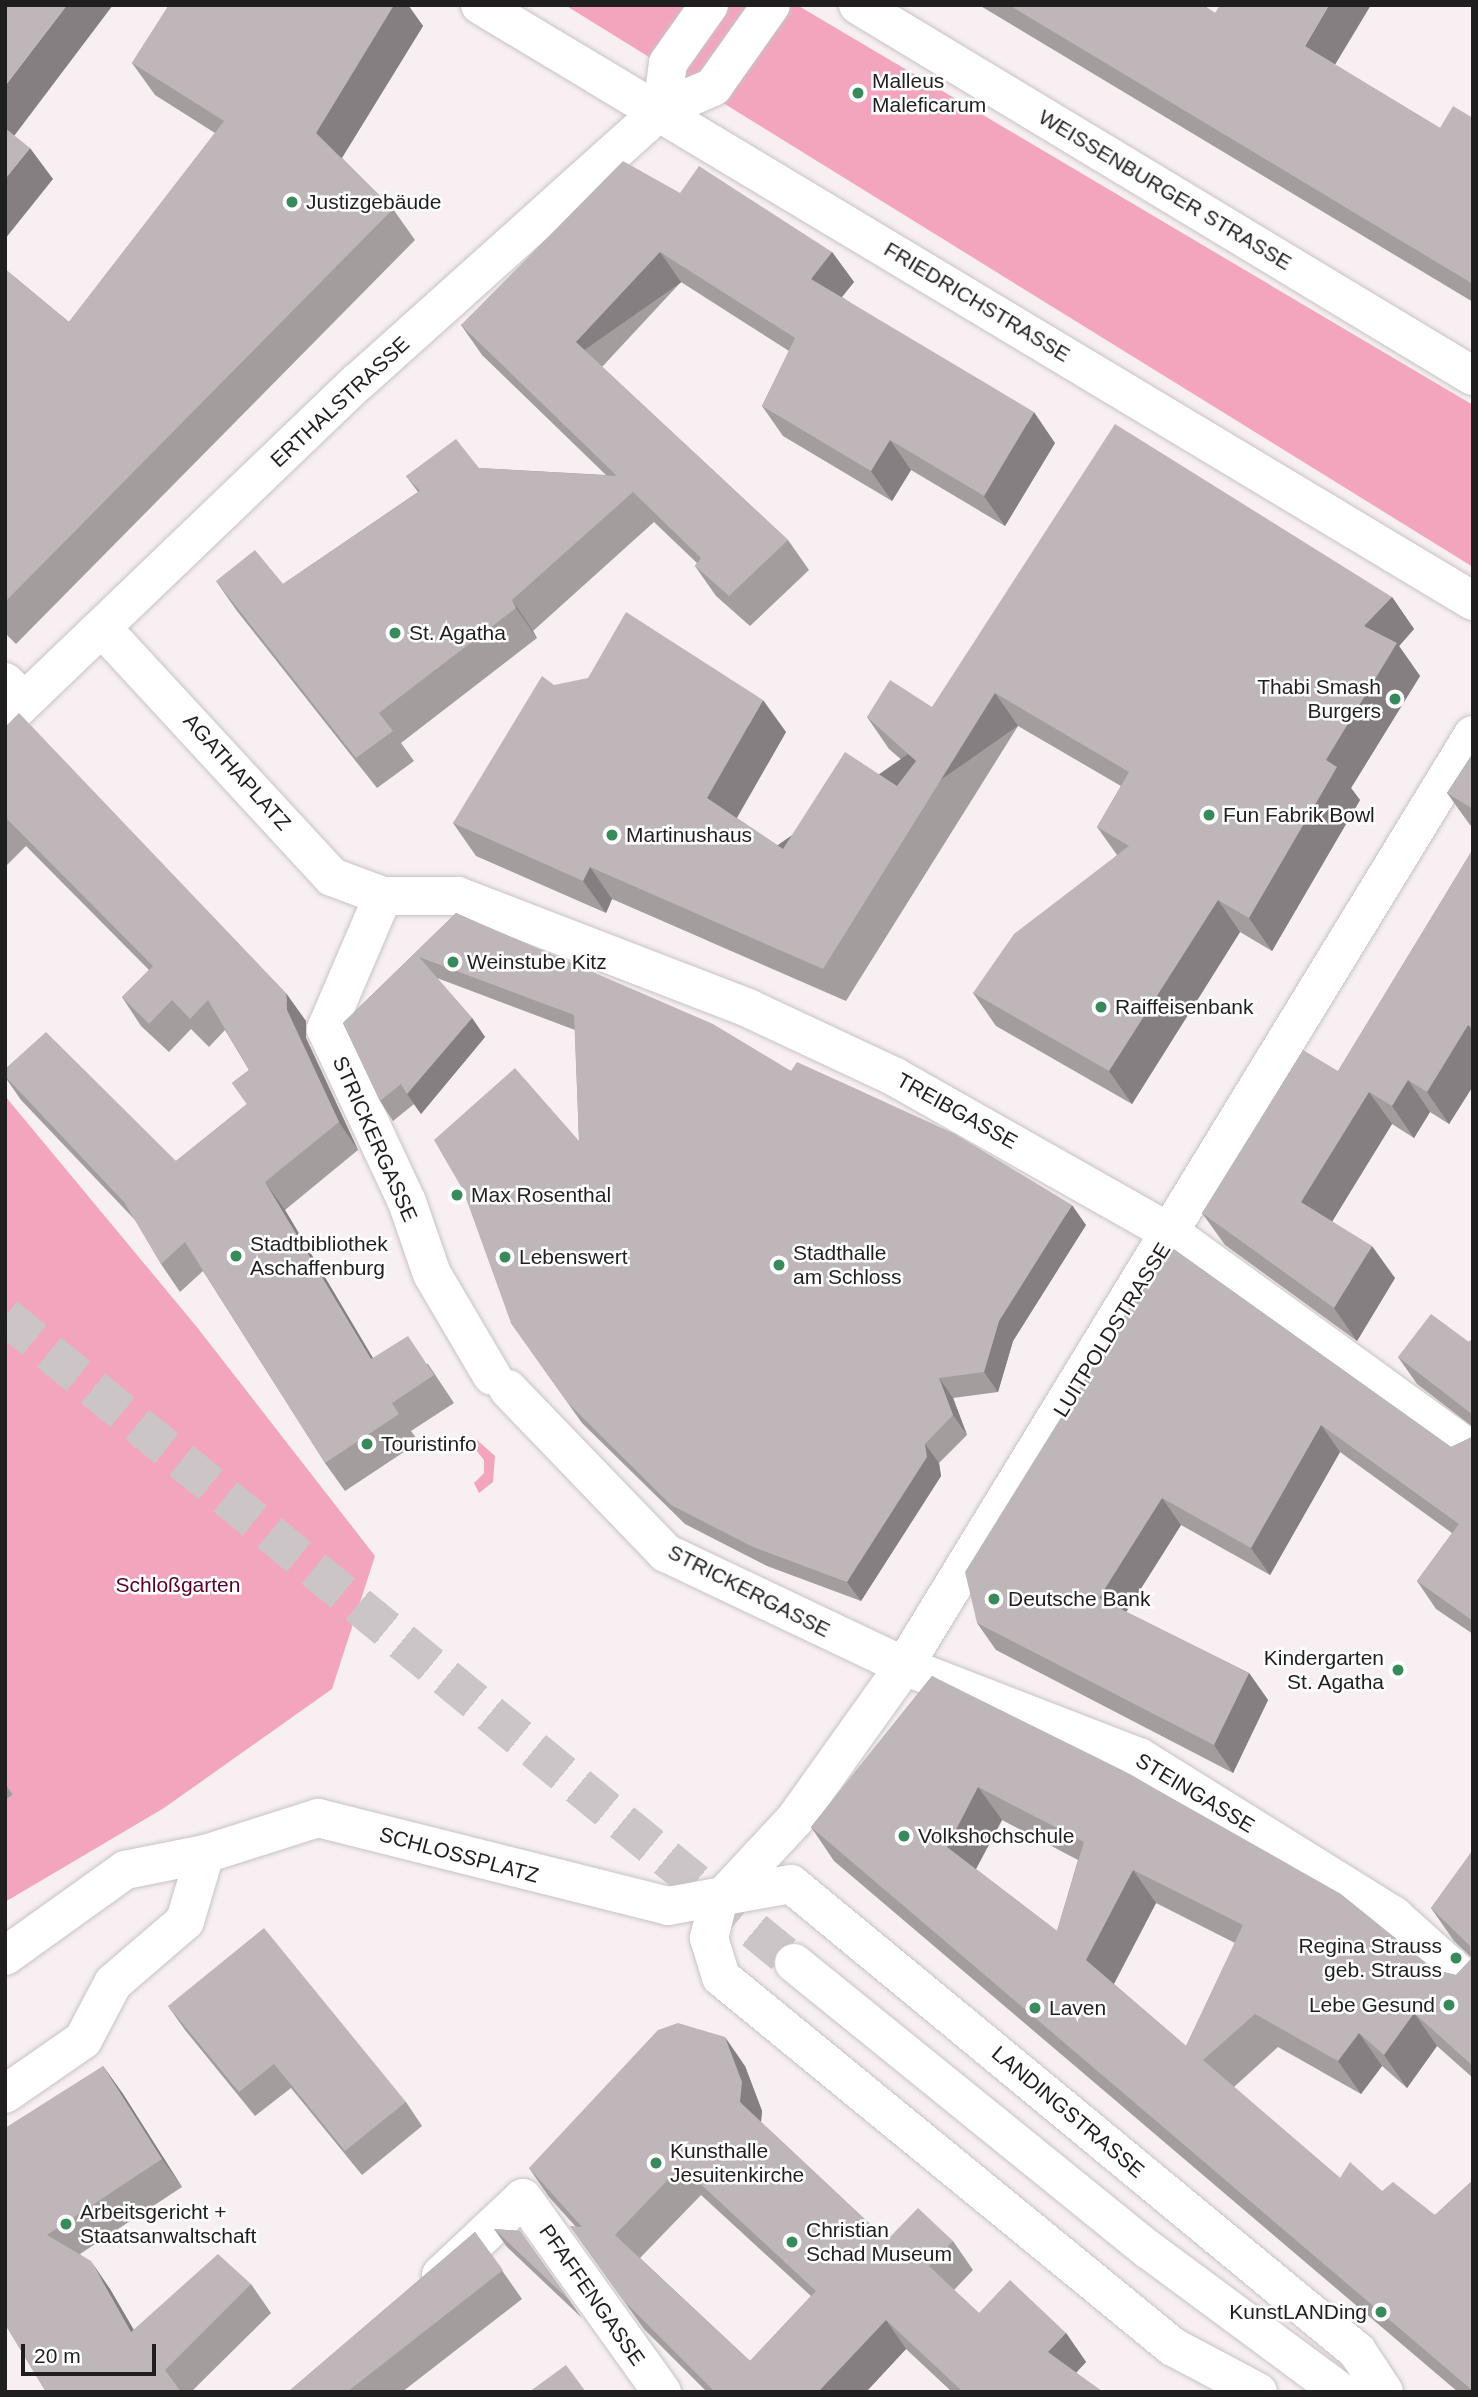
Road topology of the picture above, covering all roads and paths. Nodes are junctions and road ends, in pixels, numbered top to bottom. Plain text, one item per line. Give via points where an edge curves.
1 (480, 5) edge
2 (709, 5) edge
3 (771, 5) edge
4 (858, 5) edge
5 (662, 109) junction
6 (1473, 376) edge
7 (1473, 601) edge
8 (104, 630) junction
9 (11, 701) edge
10 (1473, 735) edge
11 (383, 896) junction
12 (1171, 1233) junction
13 (1473, 1452) edge
14 (846, 1639) joint
15 (904, 1666) junction
16 (795, 1819) junction
17 (205, 1854) junction
18 (791, 1884) junction
19 (718, 1902) junction
20 (5, 1956) edge
21 (794, 1963) tunnel mouth
22 (1473, 1987) edge
23 (5, 2094) edge
24 (412, 2302) edge
25 (662, 2392) edge
26 (1258, 2392) edge
27 (1341, 2392) edge
28 (1384, 2392) edge

1 - 5 street, FRIEDRICHSTRASSE
2 - 5 street via 668,63
3 - 5 street, ERTHALSTRASSE via 713,87
4 - 6 street, WEISSENBURGER STRASSE
5 - 7 street, FRIEDRICHSTRASSE
5 - 8 street, ERTHALSTRASSE via 358,382
8 - 9 street, ERTHALSTRASSE
8 - 11 street, AGATHAPLATZ via 332,877
10 - 12 street, LUITPOLDSTRASSE
11 - 12 street, TREIBGASSE via 458,896 748,1008 895,1077
11 - 14 street, STRICKERGASSE via 326,1029 407,1202 432,1274 500,1382 666,1553
12 - 13 street, TREIBGASSE
12 - 15 street, LUITPOLDSTRASSE
14 - 15 street, STEINGASSE
15 - 16 street, LUITPOLDSTRASSE
15 - 22 street, STEINGASSE via 1139,1757 1394,1916
16 - 18 street
16 - 19 street, LUITPOLDSTRASSE
17 - 19 street, SCHLOSSPLATZ via 318,1818 588,1890 668,1906
17 - 20 street, SCHLOSSPLATZ via 125,1870
17 - 23 street via 185,1921 113,1983 83,2040
18 - 19 street
18 - 28 street, LANDINGSTRASSE via 1357,2351
19 - 26 street, LUITPOLDSTRASSE via 709,1938 721,1977 1173,2347
21 - 27 street via 1150,2250
24 - 25 street, PFAFFENGASSE via 523,2197

